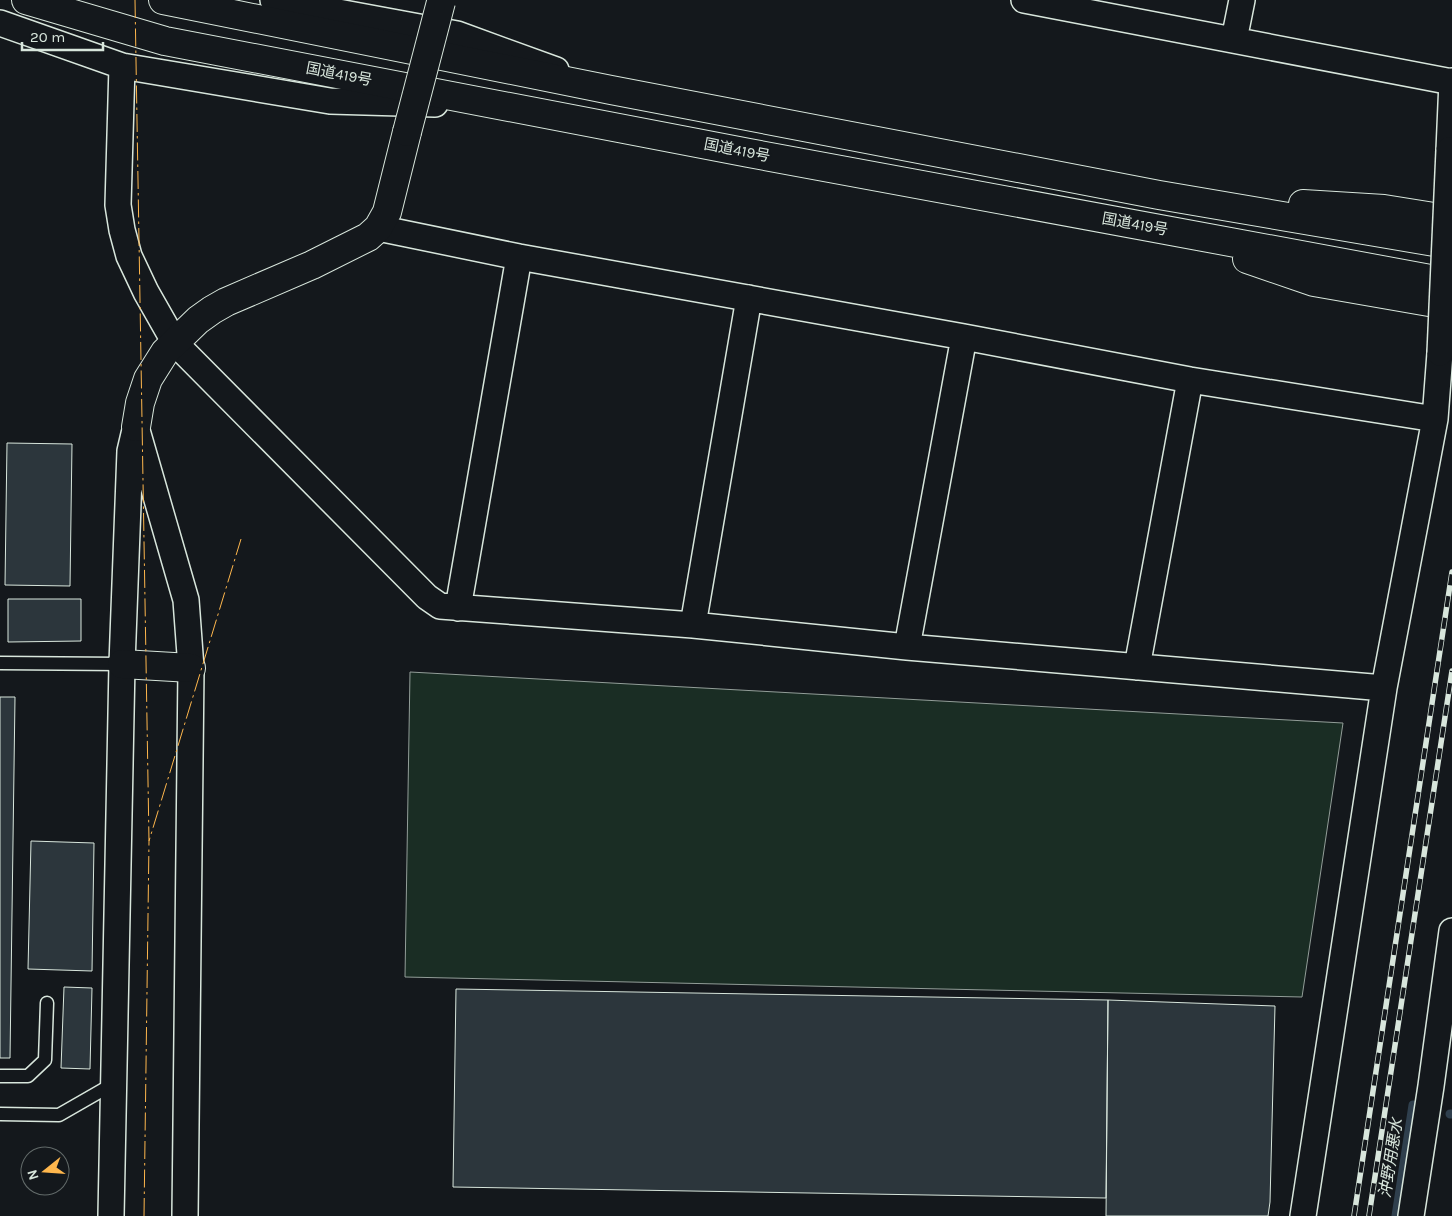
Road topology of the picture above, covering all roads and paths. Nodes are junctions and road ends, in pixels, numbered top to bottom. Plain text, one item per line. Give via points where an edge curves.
1 (26, 0) edge
2 (163, 0) edge
3 (273, 0) edge
4 (1024, 0) edge
5 (1242, 0) edge
6 (441, 1) edge
7 (0, 23) edge
8 (1234, 40) junction
9 (122, 66) junction
10 (1452, 81) edge
11 (611, 90) junction
12 (515, 108) junction
13 (1159, 195) junction
14 (1452, 220) edge
15 (1152, 227) junction
16 (378, 228) junction
17 (1452, 245) edge
18 (519, 257) junction
19 (1452, 282) edge
20 (748, 298) junction
21 (1452, 306) edge
22 (964, 337) junction
23 (175, 344) junction
24 (1190, 380) junction
25 (1435, 419) junction
26 (136, 427) junction
27 (458, 608) junction
28 (693, 625) junction
29 (907, 647) junction
30 (0, 664) edge
31 (122, 664) junction
32 (191, 668) junction
33 (1137, 668) junction
34 (1384, 688) junction
35 (1452, 931) edge
36 (47, 1003) dead end
37 (0, 1076) edge
38 (113, 1084) junction
39 (1441, 1089) edge
40 (0, 1114) edge
41 (111, 1216) edge
42 (185, 1216) edge
43 (1303, 1216) edge
44 (1411, 1216) edge

1 - 12 main road, 国道419号 via 165,41
2 - 11 main road
3 - 11 street via 457,34
4 - 8 street
5 - 8 street
6 - 16 main road, bridge via 387,212
7 - 9 street
8 - 10 street
9 - 12 street via 330,101
9 - 23 street via 118,205 122,230 137,274
10 - 25 street, bridge
11 - 13 main road
12 - 15 main road, 国道419号
13 - 14 main road via 1384,209
13 - 17 main road
15 - 19 main road, 国道419号
15 - 21 main road via 1314,282
16 - 18 street
16 - 23 main road via 368,237 312,265 212,310
18 - 20 street
18 - 27 street
20 - 22 street
20 - 28 street
22 - 24 street
22 - 29 street
23 - 26 main road via 165,352 148,379
23 - 27 street via 427,596 440,606
24 - 25 street
24 - 33 street
25 - 34 street
26 - 31 street via 130,451
26 - 32 street via 186,600
27 - 28 street
28 - 29 street
29 - 33 street
30 - 31 lane
31 - 32 main road
31 - 38 street
32 - 42 street
33 - 34 street
34 - 43 street
35 - 39 street
36 - 37 lane via 45,1060 28,1076
38 - 40 lane via 59,1115
38 - 41 street
39 - 44 street

